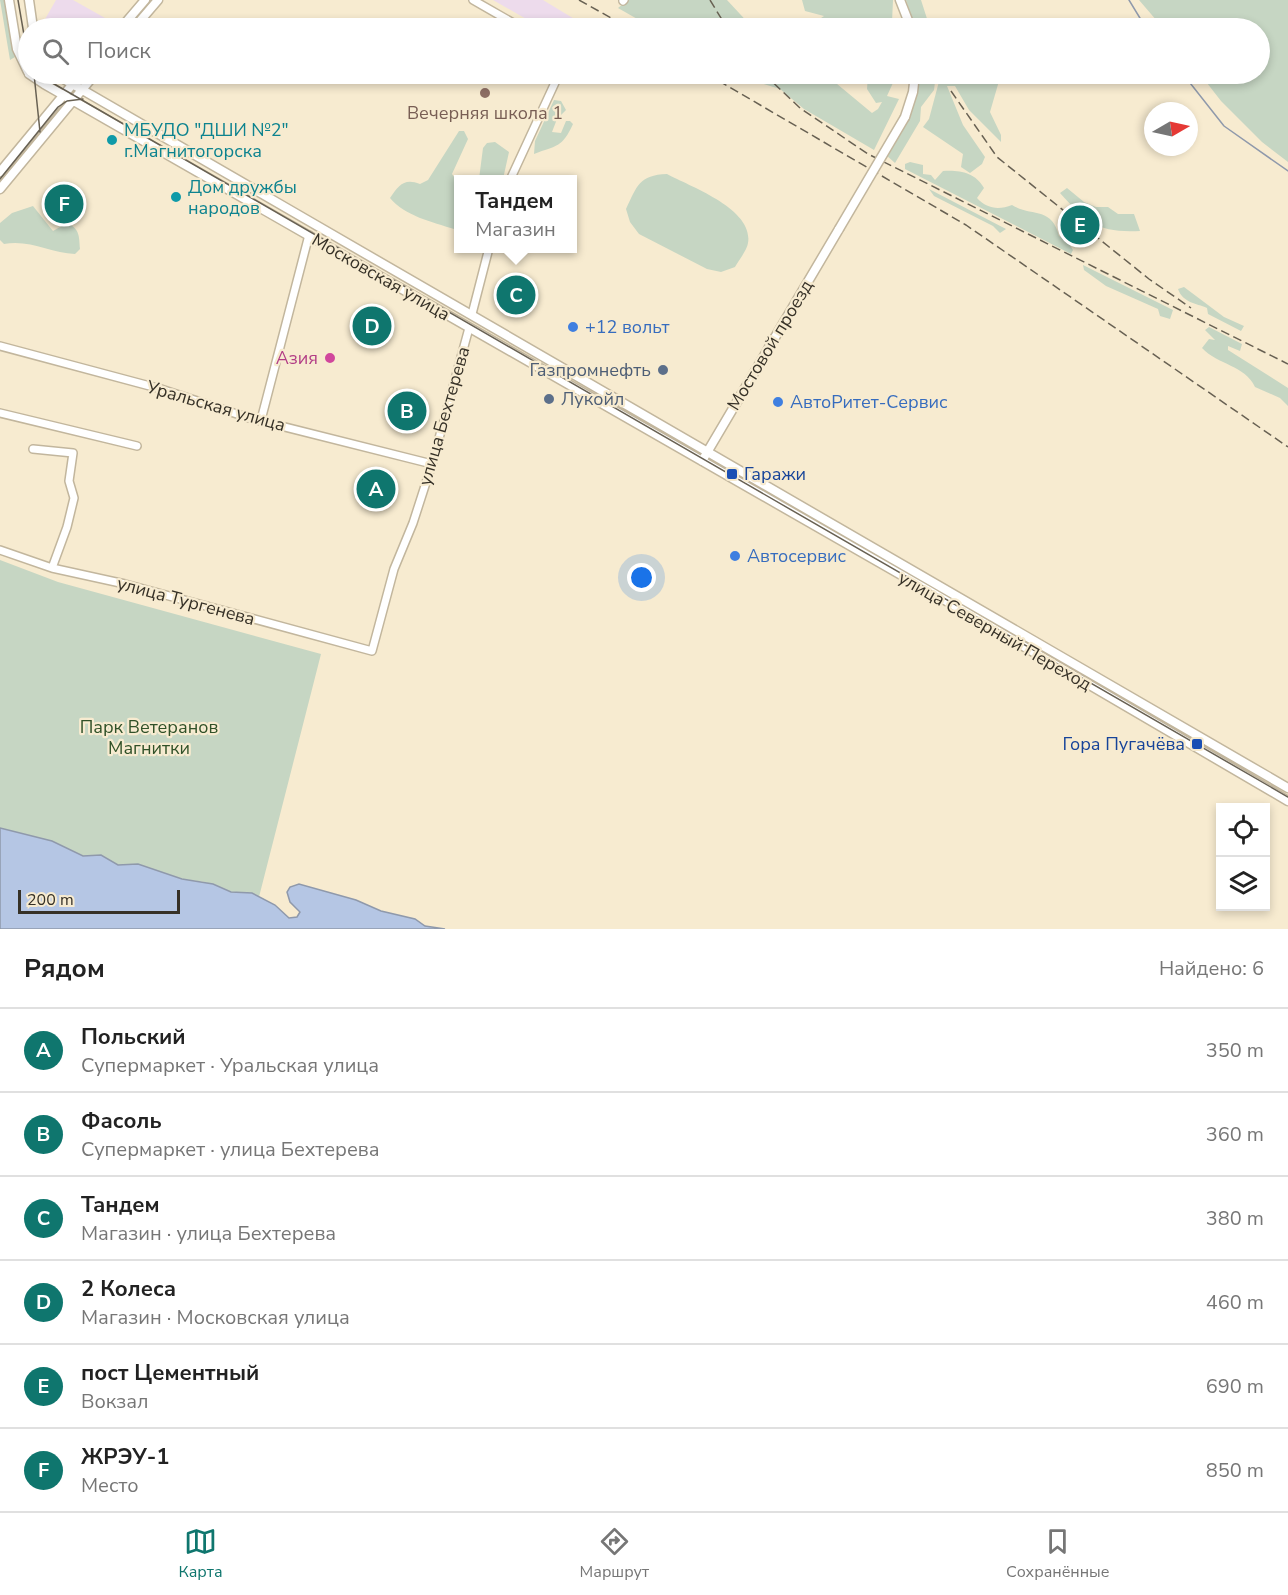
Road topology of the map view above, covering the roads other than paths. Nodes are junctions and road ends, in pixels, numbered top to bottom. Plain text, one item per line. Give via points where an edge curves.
1 (9, 0) edge
2 (29, 0) edge
3 (145, 0) edge
4 (158, 0) edge
5 (473, 0) edge
6 (900, 0) edge
7 (32, 18) edge
8 (130, 18) edge
9 (143, 18) edge
10 (504, 18) edge
11 (907, 18) edge
12 (18, 51) edge
13 (45, 84) edge
14 (73, 84) joint
15 (87, 84) edge
16 (554, 84) edge
17 (914, 84) edge
18 (82, 90) junction
19 (63, 96) junction
20 (72, 101) junction
21 (0, 172) edge
22 (512, 175) edge
23 (0, 189) edge
24 (309, 235) junction
25 (488, 253) edge
26 (472, 315) junction
27 (468, 328) junction
28 (0, 346) edge
29 (0, 413) edge
30 (261, 420) junction
31 (137, 446) dead end
32 (33, 449) dead end
33 (708, 451) junction
34 (702, 461) junction
35 (432, 464) junction
36 (0, 550) edge
37 (52, 568) junction
38 (372, 651) joint
39 (1288, 789) edge
40 (1288, 801) edge

1 - 12 main road, Московская улица
2 - 7 main road
3 - 8 main road
4 - 9 main road
5 - 10 street
6 - 11 main road
13 - 19 main road, Московская улица
14 - 18 main road, Московская улица
14 - 19 main road
15 - 18 main road
16 - 22 street
17 - 33 main road, Мостовой проезд, bridge via 905,117
18 - 20 main road
18 - 26 main road, Московская улица
19 - 20 main road, Московская улица
19 - 21 main road
20 - 23 main road
20 - 24 main road, Московская улица
24 - 27 main road, Московская улица
24 - 30 street
25 - 26 street, улица Бехтерева
26 - 27 main road, улица Бехтерева
26 - 33 main road, Московская улица
27 - 34 main road, Московская улица
27 - 35 street, улица Бехтерева
28 - 30 street, Уральская улица
29 - 31 street
30 - 35 street, Уральская улица
32 - 37 street via 73,453 69,481 74,498
33 - 34 main road, Мостовой проезд
33 - 39 main road, улица Северный Переход
34 - 40 main road, улица Северный Переход
35 - 38 street, улица Бехтерева via 394,569
36 - 37 street, улица Тургенева
37 - 38 street, улица Тургенева

